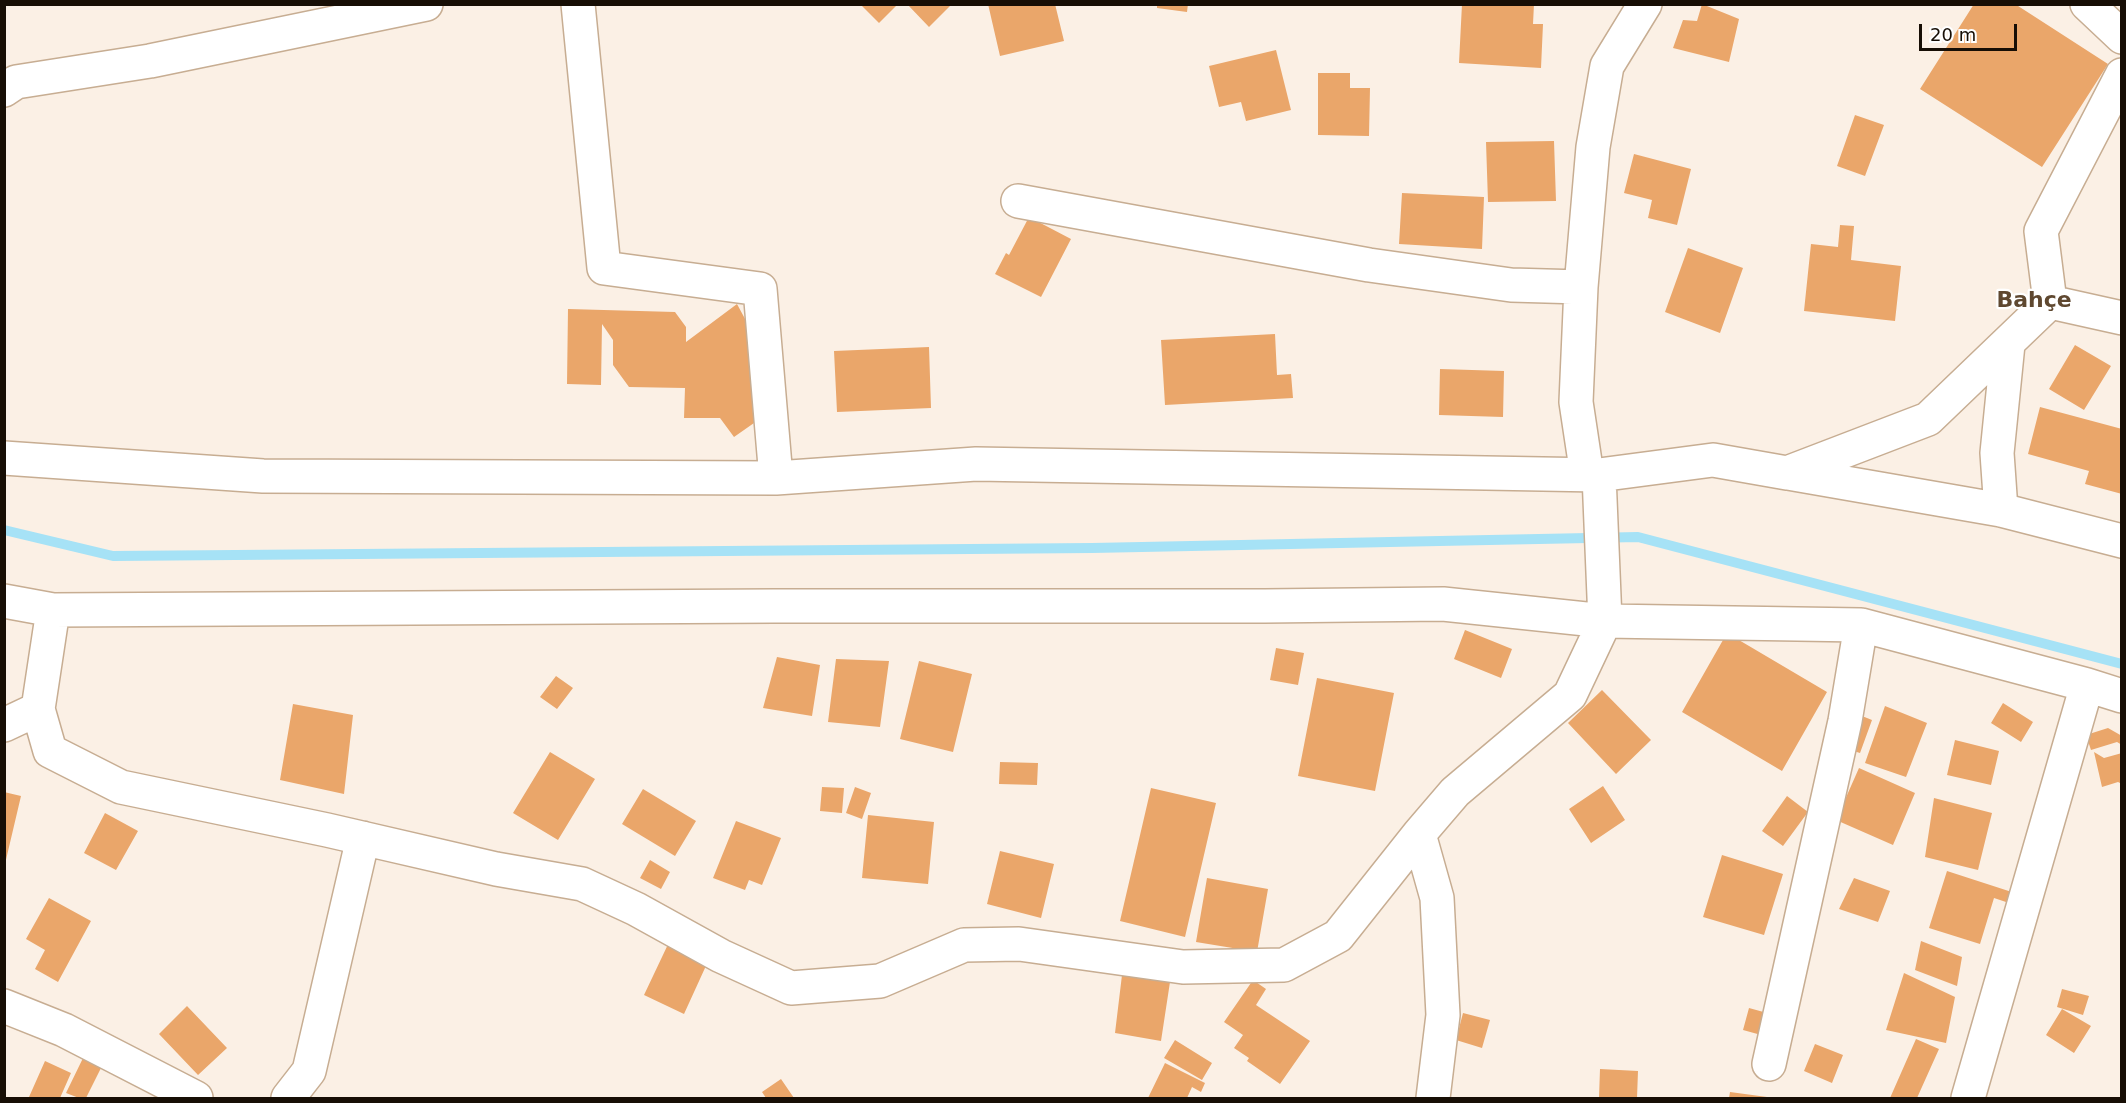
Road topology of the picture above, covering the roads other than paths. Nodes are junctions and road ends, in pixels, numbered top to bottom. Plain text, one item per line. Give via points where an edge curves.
1 (426, 4) edge
2 (578, 4) edge
3 (1645, 4) edge
4 (2087, 4) edge
5 (2121, 38) edge
6 (2121, 75) edge
7 (4, 90) edge
8 (1018, 201) dead end
9 (1581, 287) junction
10 (2050, 302) junction
11 (2121, 318) edge
12 (2008, 344) junction
13 (4, 458) edge
14 (1787, 473) junction
15 (776, 478) junction
16 (1596, 485) junction
17 (2001, 510) junction
18 (2121, 541) edge
19 (4, 601) edge
20 (53, 610) junction
21 (1605, 619) junction
22 (1861, 625) junction
23 (2087, 685) junction
24 (2121, 696) edge
25 (38, 709) junction
26 (4, 725) edge
27 (1419, 834) junction
28 (363, 838) junction
29 (4, 1006) edge
30 (1769, 1065) dead end
31 (196, 1098) edge
32 (288, 1098) edge
33 (1433, 1098) edge
34 (1968, 1098) edge

1 - 7 street via 150,61 16,82
2 - 15 street via 604,268 760,290
3 - 9 street via 1606,66 1593,147
4 - 5 street
6 - 10 street via 2041,231
8 - 9 street via 1369,265 1511,285
9 - 16 street via 1576,402
10 - 11 street
10 - 12 street
12 - 14 street via 1928,420
12 - 17 street via 1997,453
13 - 15 street via 263,476
14 - 16 street via 1713,460
14 - 17 street
15 - 16 street via 976,464
16 - 21 street
17 - 18 street
19 - 20 street
20 - 21 street via 1443,604
20 - 25 street
21 - 22 street
21 - 27 street via 1570,694 1455,792
22 - 23 street
22 - 30 street via 1845,721
23 - 24 street
23 - 34 street
25 - 26 street
25 - 28 street via 50,751 121,787
27 - 28 street via 1338,936 1284,965 1184,967 1019,944 964,945 880,981 791,988 582,884
27 - 33 street via 1437,898 1442,980 1443,1015
28 - 32 street via 309,1071
29 - 31 street via 64,1030

